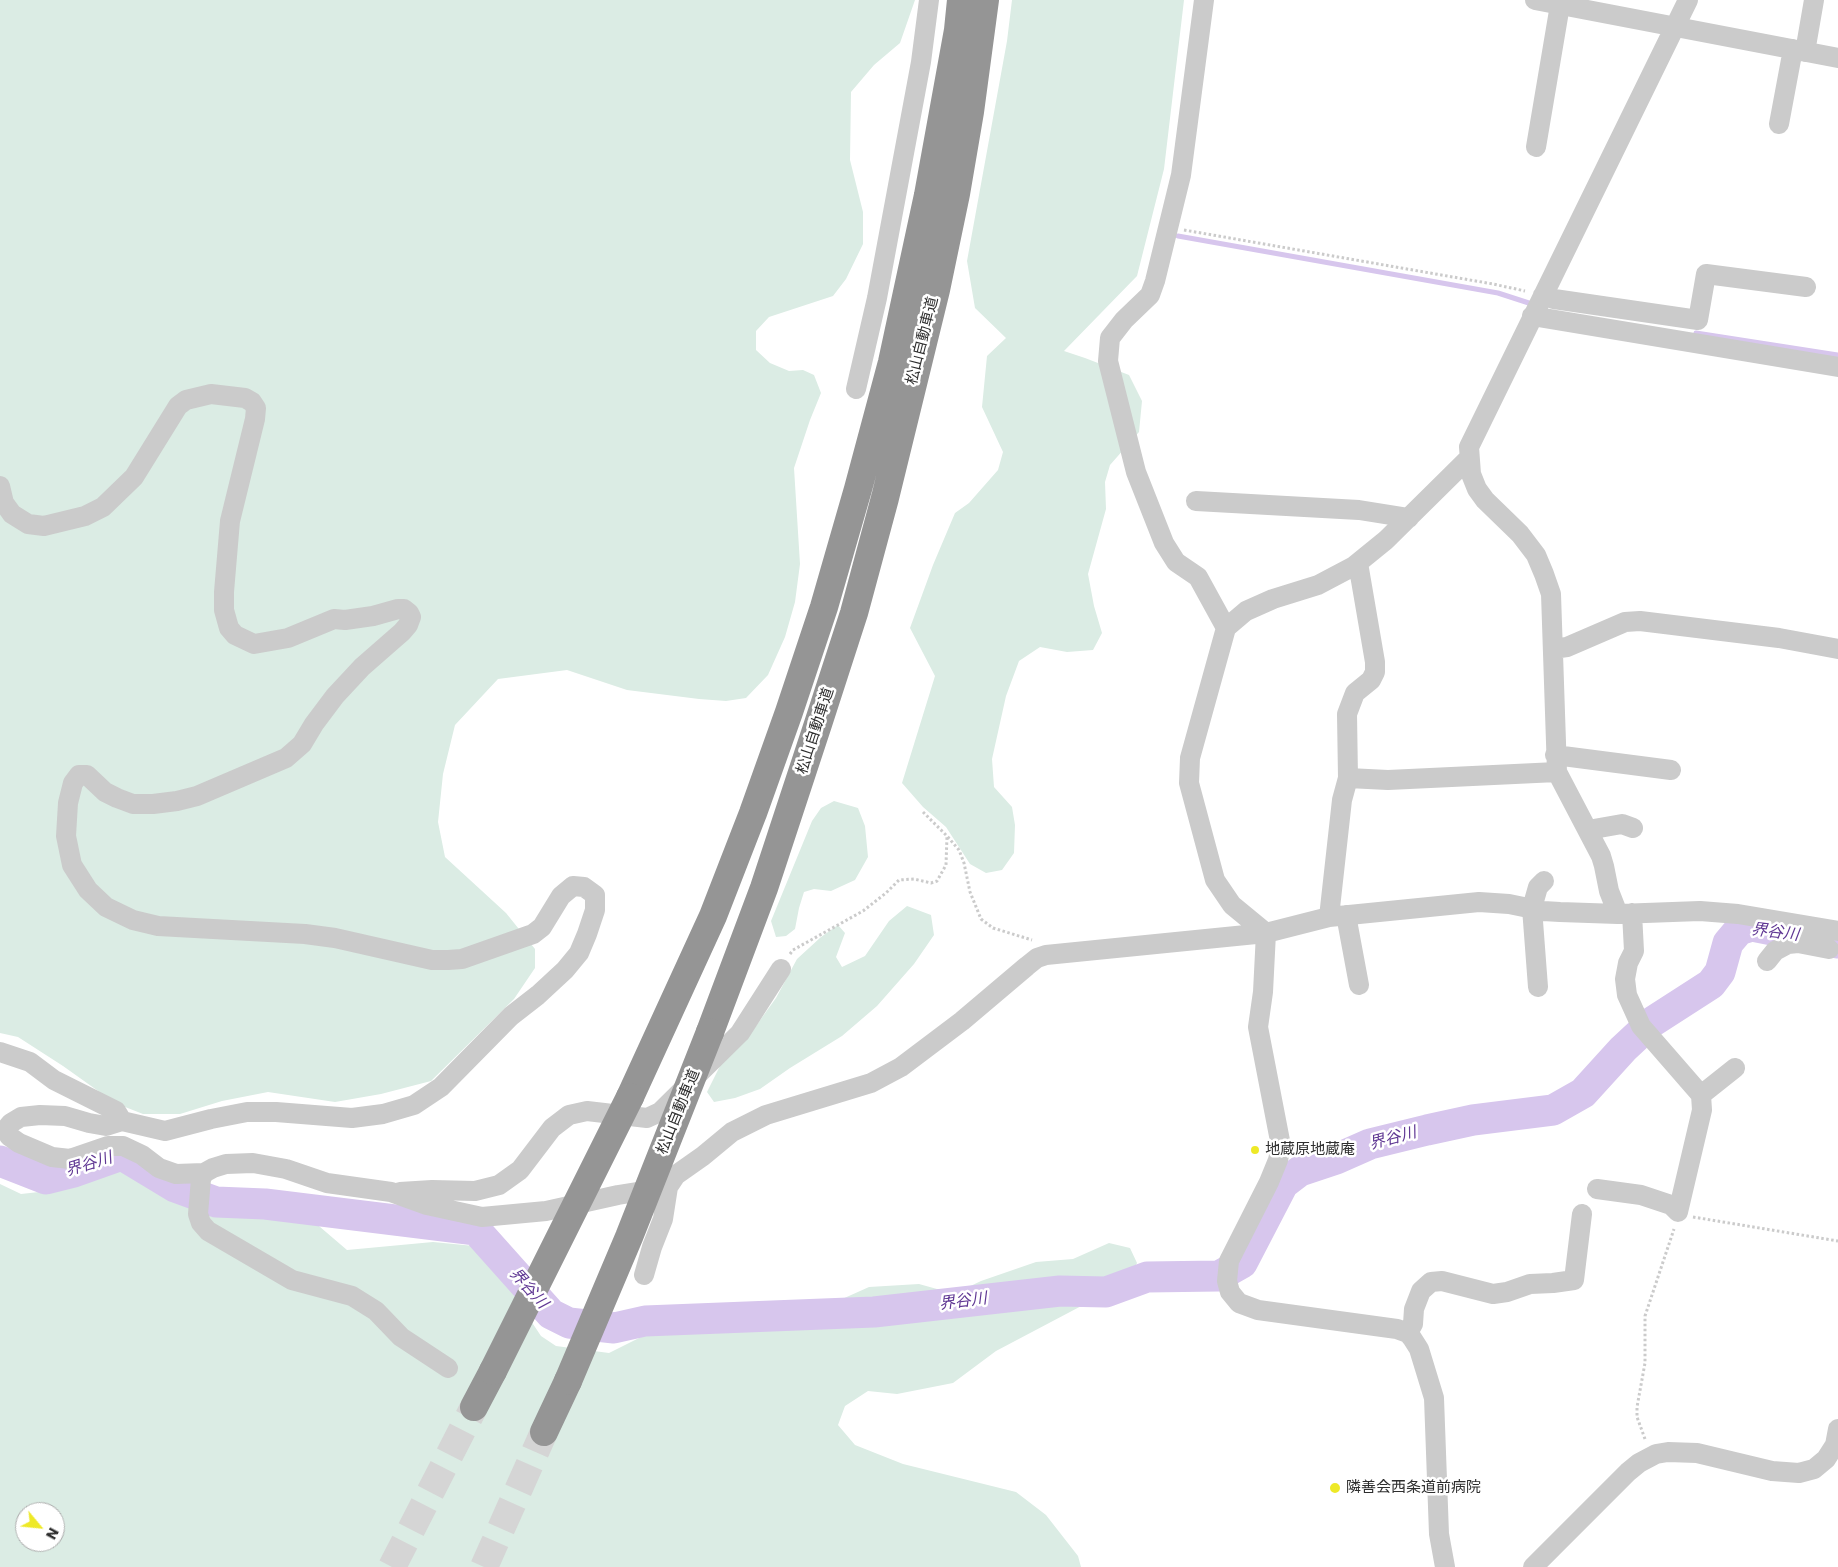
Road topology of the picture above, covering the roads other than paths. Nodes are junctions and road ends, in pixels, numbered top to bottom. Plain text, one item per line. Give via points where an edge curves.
1 (929, 0) edge
2 (961, 0) edge
3 (985, 0) edge
4 (1204, 0) edge
5 (1535, 0) edge
6 (1688, 0) edge
7 (1814, 0) edge
8 (1560, 5) junction
9 (1675, 27) junction
10 (1799, 51) junction
11 (1838, 58) edge
12 (1779, 124) dead end
13 (1536, 147) dead end
14 (1806, 288) dead end
15 (1537, 306) junction
16 (1838, 367) edge
17 (856, 389) dead end
18 (1469, 458) junction
19 (0, 486) edge
20 (1196, 501) dead end
21 (1409, 518) junction
22 (1358, 563) junction
23 (1226, 628) junction
24 (1553, 649) junction
25 (1838, 649) edge
26 (1556, 763) junction
27 (1671, 770) dead end
28 (1348, 778) junction
29 (1633, 828) dead end
30 (1588, 830) junction
31 (1544, 881) dead end
32 (1532, 908) junction
33 (1625, 914) junction
34 (1338, 916) junction
35 (1838, 931) edge
36 (1266, 933) junction
37 (1789, 934) junction
38 (1829, 949) dead end
39 (1767, 961) dead end
40 (781, 969) road end
41 (1359, 985) dead end
42 (1538, 987) dead end
43 (0, 1052) edge
44 (1734, 1068) dead end
45 (1701, 1095) junction
46 (122, 1121) junction
47 (203, 1176) junction
48 (668, 1187) junction
49 (1597, 1189) dead end
50 (391, 1192) junction
51 (1582, 1214) dead end
52 (644, 1275) dead end
53 (1408, 1333) junction
54 (448, 1368) dead end
55 (474, 1407) tunnel mouth
56 (1838, 1429) edge
57 (544, 1432) tunnel mouth
58 (1445, 1567) edge
59 (1533, 1567) edge

1 - 17 street via 921,62 878,298
2 - 55 highway, 松山自動車道, bridge via 928,195 892,362 824,607 789,712 713,916 630,1097
3 - 57 highway, 松山自動車道, bridge via 970,112 936,290 854,613 764,888 710,1032 629,1238
4 - 23 street via 1181,175 1155,281 1150,295 1110,338 1108,361 1136,472 1164,544 1176,562 1198,577
5 - 8 street
6 - 9 street
7 - 10 street
8 - 9 street
8 - 13 street
9 - 10 street
9 - 15 street
10 - 11 street
10 - 12 street
14 - 15 street via 1706,274 1698,320 1554,299
15 - 16 street
15 - 18 street via 1474,434
18 - 21 street
18 - 24 street via 1477,489 1520,534 1544,574 1551,594
19 - 46 street via 8,509 28,524 44,526 85,516 103,507 134,476 178,406 186,400 211,394 245,398 256,408 230,521 224,592 229,628 235,635 254,644 288,638 334,619 373,616 398,609 404,609 411,617 402,632 335,696 302,744 286,758 197,796 153,804 133,804 117,798 105,792 87,775 79,775 73,783 68,803 66,836 72,865 88,890 106,908 133,920 158,926 305,934 432,960 448,960 462,959 533,934 573,886 584,887 596,895 596,910 575,959 511,1016 441,1087 414,1106 352,1118 247,1112 165,1131
20 - 21 street via 1359,510
21 - 22 street
22 - 23 street via 1318,585 1246,612
22 - 28 street via 1375,672 1371,680 1355,693 1347,714
23 - 36 street via 1190,758 1189,783 1215,880 1232,905
24 - 25 street via 1567,647 1625,622 1640,621
24 - 26 street
26 - 27 street
26 - 28 street via 1388,780
26 - 30 street via 1562,784
28 - 34 street via 1342,800
29 - 30 street via 1622,824
30 - 33 street via 1604,866 1609,891
31 - 32 street via 1538,887
32 - 33 street
32 - 34 street via 1479,902
32 - 42 street
33 - 37 street via 1738,914
33 - 45 street via 1634,951 1625,979 1627,995 1644,1029
34 - 36 street
34 - 41 street
35 - 37 street
36 - 48 street via 1038,958 901,1067 871,1084 766,1115 732,1132 676,1175
36 - 53 street via 1258,1027 1281,1146 1269,1182 1228,1261 1230,1292 1239,1303 1258,1310
37 - 38 street via 1798,943
37 - 39 street
40 - 50 street via 740,1033 660,1112 646,1118 587,1111 569,1115 552,1128 520,1170 499,1185 476,1191
43 - 46 street via 30,1062 54,1080 116,1111
44 - 45 street
45 - 49 street via 1700,1121 1678,1212 1671,1205 1641,1195
46 - 47 street via 106,1126 65,1116 40,1115 21,1117 6,1129 9,1136 19,1143 52,1157 70,1159 108,1146 123,1146 159,1168 176,1174
47 - 50 street via 226,1164 253,1163 286,1169 327,1183
47 - 54 street via 198,1214 208,1231 292,1280 352,1296 376,1311 402,1337
48 - 50 street via 546,1211 482,1217 427,1205
48 - 52 street via 663,1219
51 - 53 street via 1574,1280 1530,1284 1492,1294 1442,1281 1431,1282 1421,1291
53 - 58 street via 1419,1350 1434,1398 1439,1534
56 - 59 street via 1835,1445 1826,1459 1814,1469 1799,1473 1772,1471 1697,1453 1668,1452 1650,1457 1628,1472

